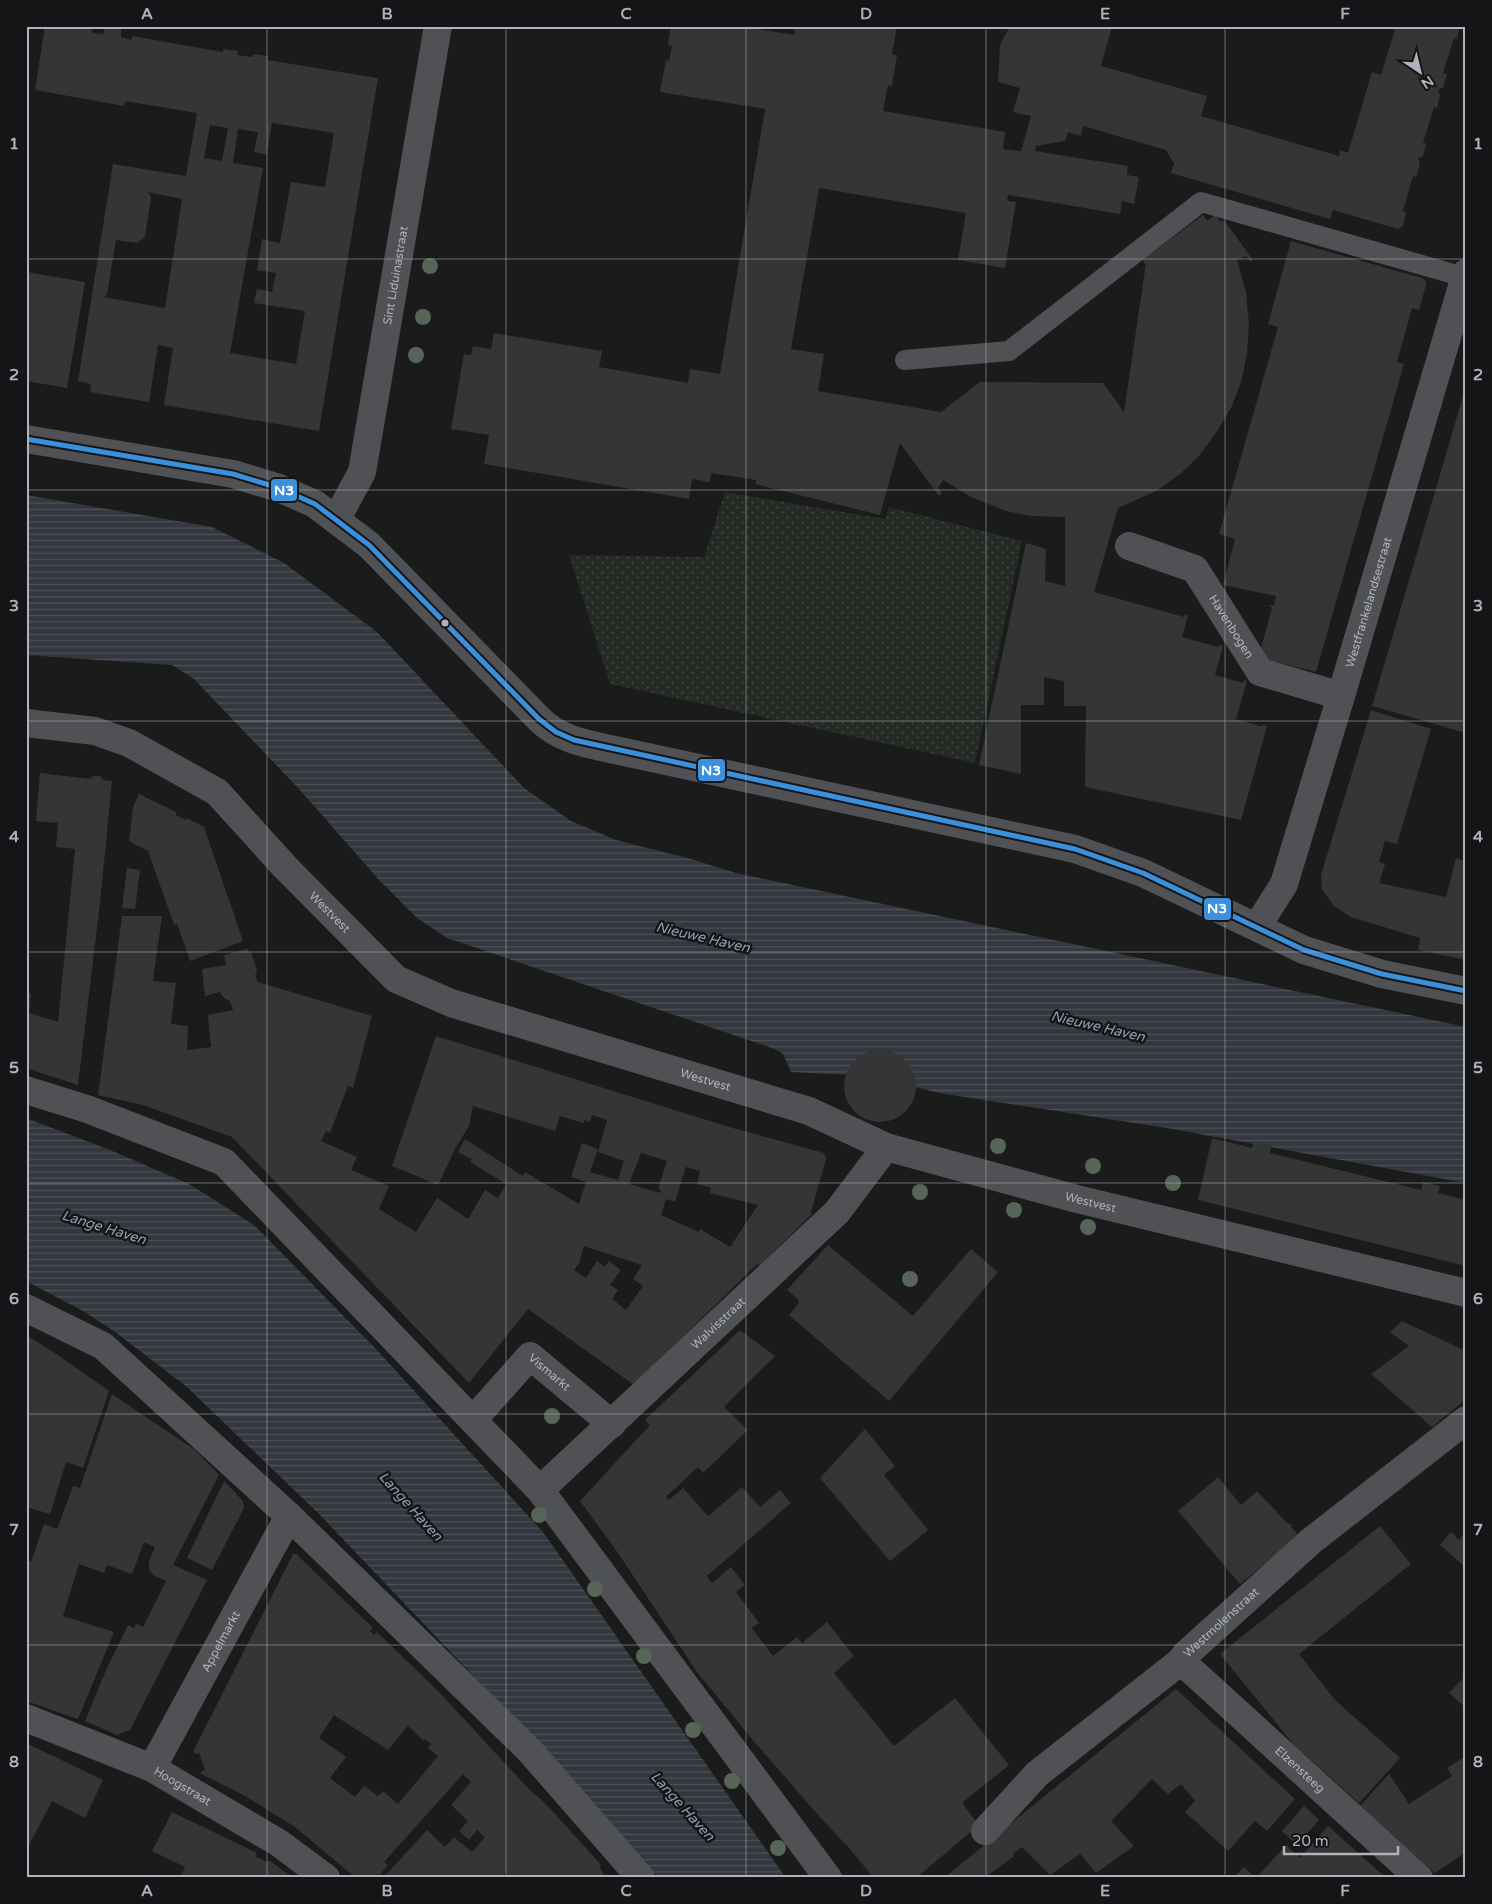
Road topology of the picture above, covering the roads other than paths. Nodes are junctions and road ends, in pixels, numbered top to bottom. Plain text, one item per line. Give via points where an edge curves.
1 (438, 26) edge
2 (1465, 275) edge
3 (905, 360) dead end
4 (26, 440) edge
5 (336, 520) junction
6 (1129, 546) dead end
7 (1341, 696) junction
8 (26, 723) edge
9 (1257, 927) junction
10 (1466, 991) edge
11 (26, 1090) edge
12 (886, 1147) junction
13 (1466, 1293) edge
14 (26, 1308) edge
15 (473, 1420) junction
16 (1466, 1420) edge
17 (612, 1424) junction
18 (540, 1490) junction
19 (289, 1516) junction
20 (1181, 1661) junction
21 (26, 1718) edge
22 (152, 1768) junction
23 (985, 1831) dead end
24 (326, 1878) edge
25 (641, 1878) edge
26 (828, 1878) edge
27 (1419, 1878) edge

1 - 5 street, Sint Liduinastraat via 362,472
2 - 3 lane via 1201,202 1009,351
2 - 7 street, Westfrankelandsestraat
4 - 5 street via 233,474 279,488 315,504
5 - 9 street via 369,545 549,730 564,737 1075,848 1143,873
6 - 7 street, Havenbogen via 1195,569 1260,672
7 - 9 street, Westfrankelandsestraat via 1284,884
8 - 12 street, Westvest via 95,731 128,743 217,792 285,867 396,979 451,1003 809,1112
9 - 10 street via 1304,950 1382,974
11 - 15 street via 88,1109 224,1162
12 - 13 street, Westvest via 1077,1199
12 - 17 street, Walvisstraat via 837,1212
14 - 19 street via 103,1346
15 - 17 street, Vismarkt via 530,1356
15 - 18 street
16 - 20 street, Westmolenstraat via 1311,1542
17 - 18 street, Walvisstraat
18 - 26 street
19 - 22 street, Appelmarkt
19 - 25 street via 530,1751
20 - 23 street, Westmolenstraat via 1037,1774
20 - 27 street, Elzensteeg
21 - 22 street, Hoogstraat
22 - 24 street, Hoogstraat via 279,1843

